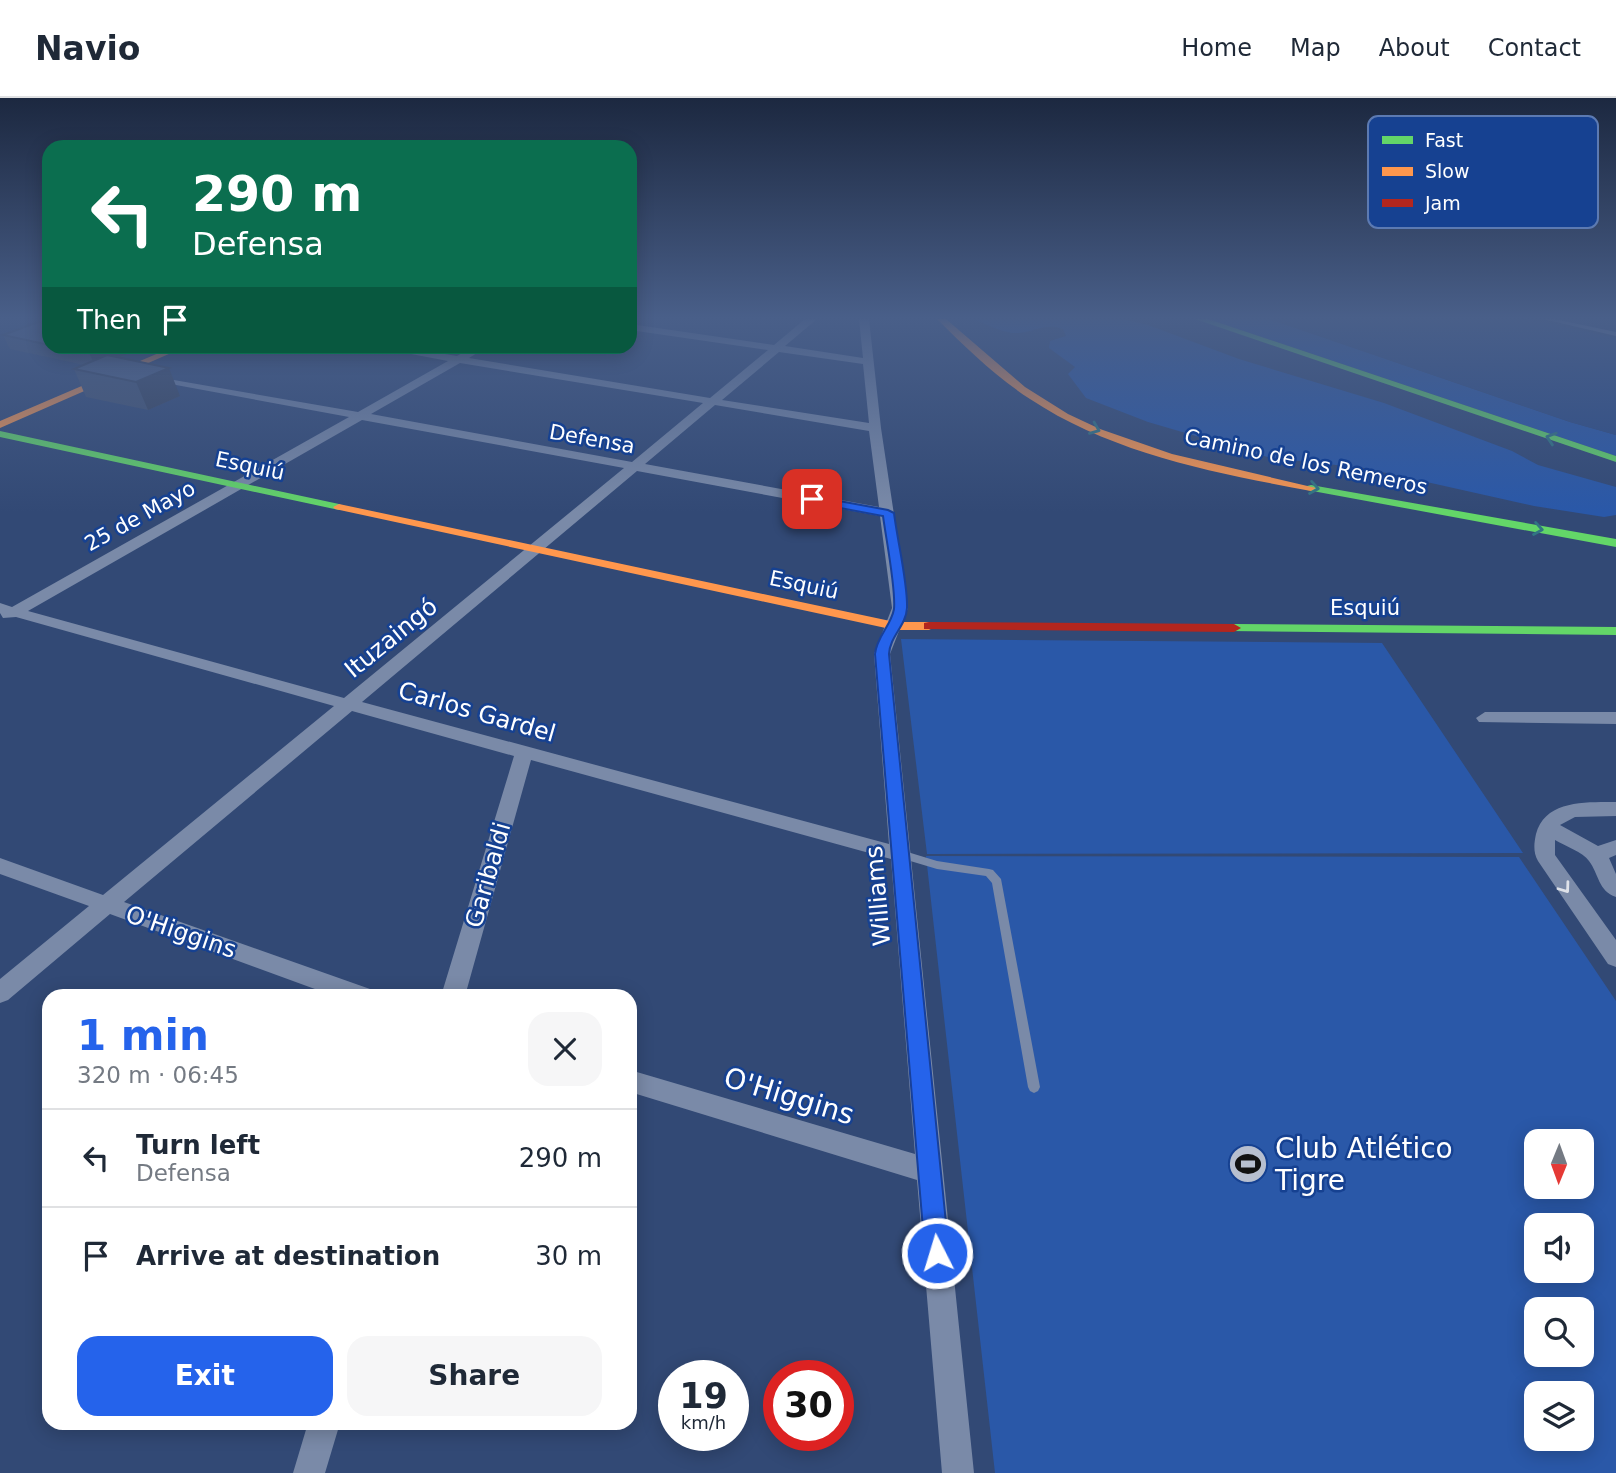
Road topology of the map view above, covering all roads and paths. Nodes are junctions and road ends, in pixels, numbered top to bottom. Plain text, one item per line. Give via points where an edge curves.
1 (97, 383) edge
2 (183, 383) edge
3 (418, 383) edge
4 (599, 383) edge
5 (735, 383) edge
6 (872, 383) edge
7 (1014, 383) edge
8 (1390, 383) edge
9 (712, 402) junction
10 (360, 416) junction
11 (0, 425) edge
12 (875, 428) junction
13 (0, 434) edge
14 (1616, 459) edge
15 (635, 467) junction
16 (239, 485) junction
17 (888, 513) junction
18 (1616, 543) edge
19 (538, 549) junction
20 (5, 613) edge
21 (895, 626) junction
22 (1616, 631) edge
23 (349, 703) junction
24 (1485, 718) dead end
25 (1616, 718) edge
26 (524, 754) junction
27 (1616, 809) edge
28 (1548, 827) junction
29 (1606, 851) edge
30 (901, 854) junction
31 (0, 866) edge
32 (1616, 889) edge
33 (106, 905) junction
34 (1616, 958) edge
35 (342, 989) edge
36 (455, 989) edge
37 (0, 993) edge
38 (637, 1083) edge
39 (1034, 1087) dead end
40 (930, 1171) junction
41 (322, 1430) edge
42 (309, 1473) edge
43 (957, 1473) edge

1 - 11 main road
2 - 10 street, Defensa
3 - 10 street, 25 de Mayo
4 - 9 street
5 - 9 street, Ituzaingó
6 - 12 street, Williams
7 -> 18 main road, Camino de los Remeros via 1035,399 1097,430 1164,454 1264,479
14 -> 8 main road
9 - 12 street
9 - 15 street, Ituzaingó
10 - 15 street, Defensa
10 - 16 street, 25 de Mayo
12 - 17 street, Williams
13 - 16 main road, Esquiú
15 - 17 street, Defensa
15 - 19 street, Ituzaingó
16 - 19 main road, Esquiú
16 - 20 street, 25 de Mayo
17 - 21 street, Williams via 900,608
19 - 21 main road, Esquiú
19 - 23 street, Ituzaingó
20 - 23 street, Carlos Gardel
21 - 22 main road, Esquiú
21 - 30 street, Williams via 883,642 882,654
23 - 26 street, Carlos Gardel
23 - 33 street, Ituzaingó
24 - 25 street
26 - 30 street, Carlos Gardel
26 - 36 street, Garibaldi
27 - 28 street via 1578,808 1555,817
28 - 29 street
28 -> 34 street via 1543,835 1545,856
29 - 32 street via 1607,878
30 - 39 lane via 989,873 997,882
30 - 40 street, Williams
31 - 33 street, O'Higgins
33 - 35 street, O'Higgins
33 - 37 street, Ituzaingó
38 - 40 street, O'Higgins
40 - 43 street, Williams
41 - 42 street

